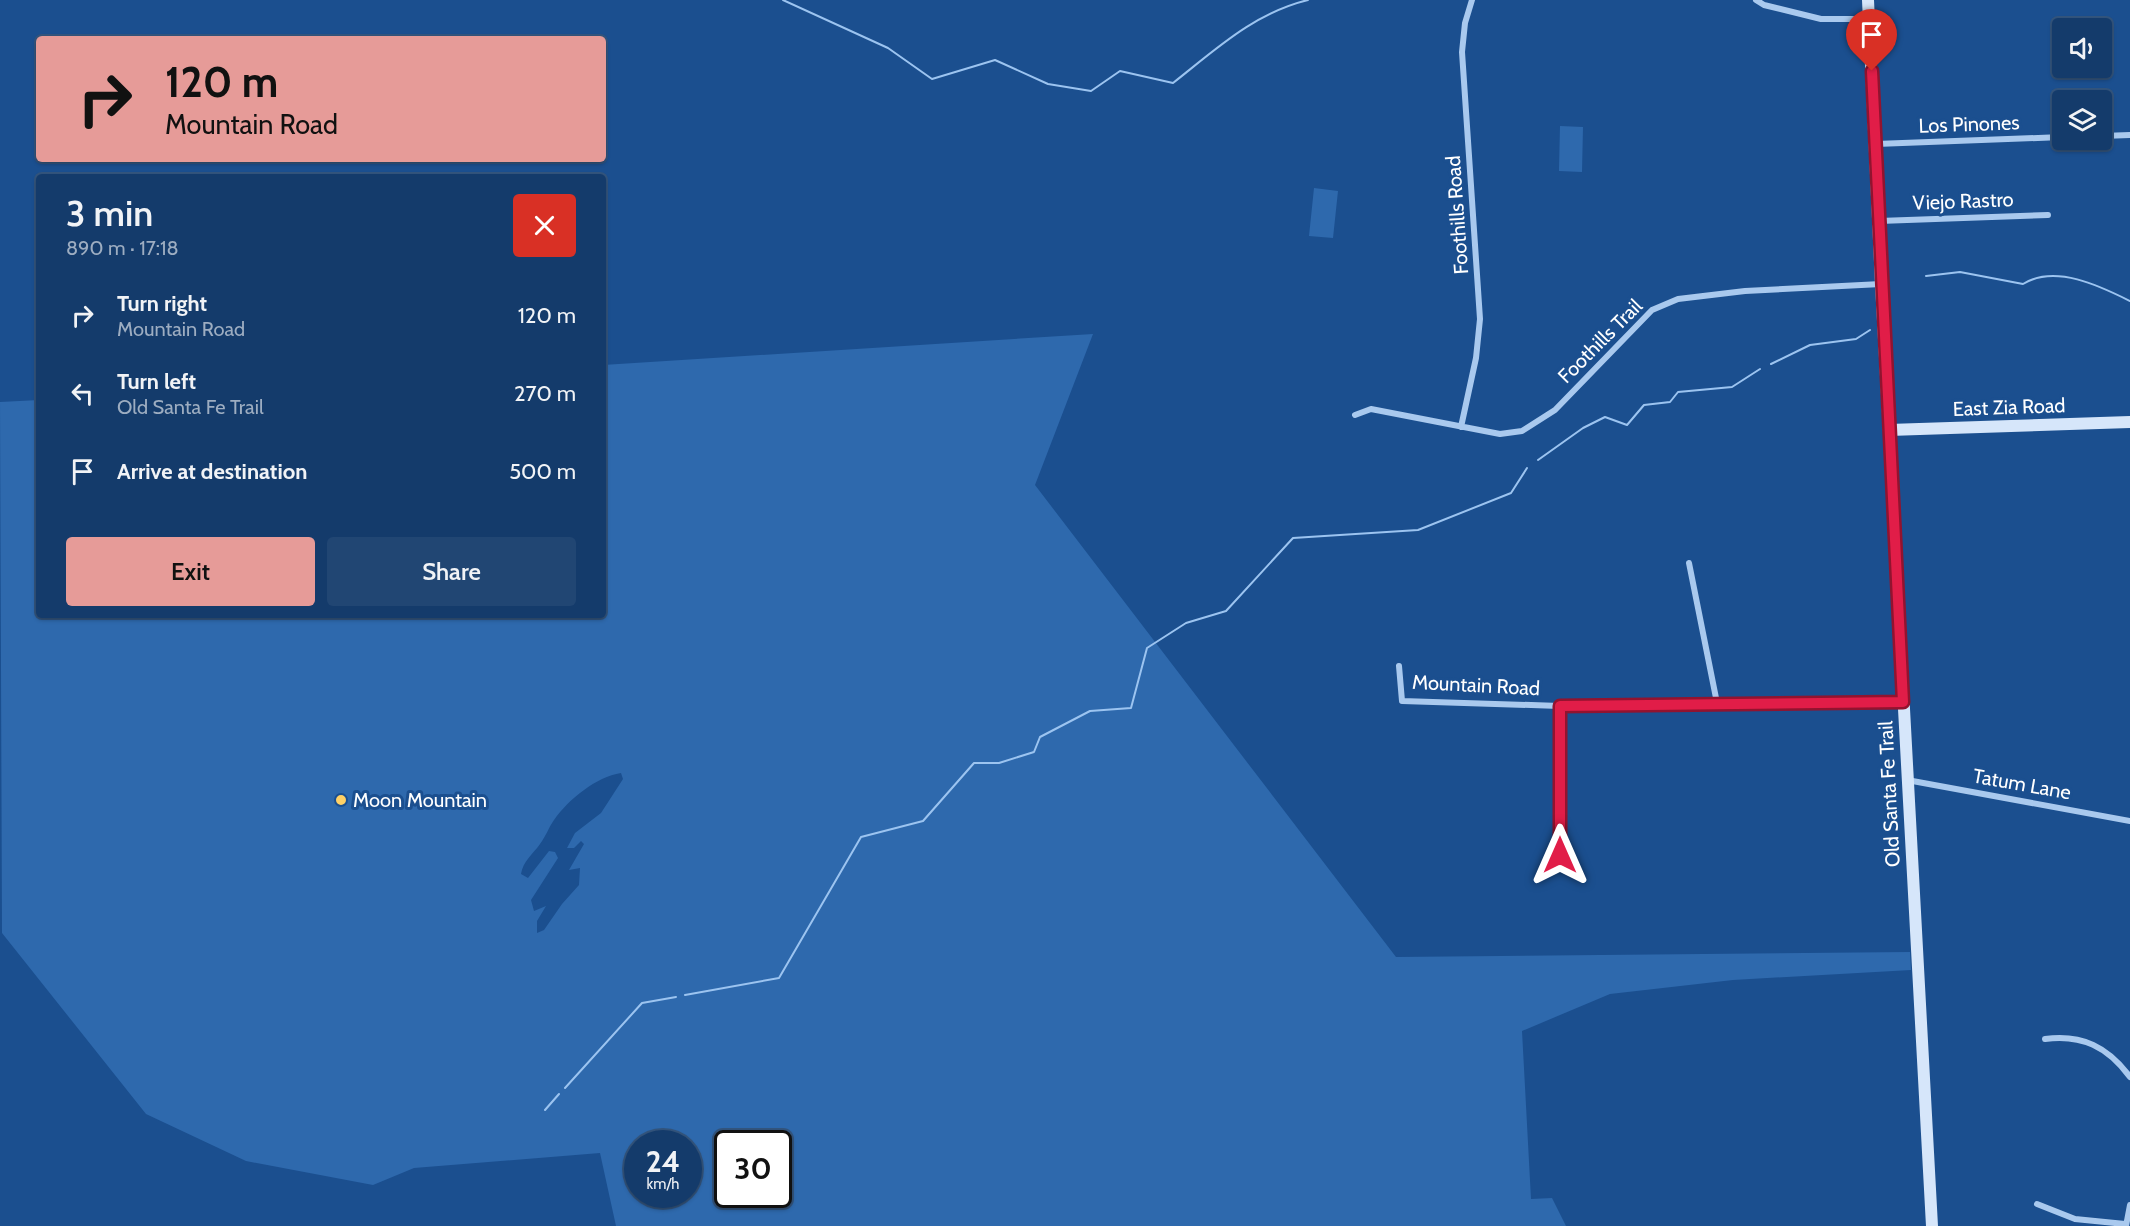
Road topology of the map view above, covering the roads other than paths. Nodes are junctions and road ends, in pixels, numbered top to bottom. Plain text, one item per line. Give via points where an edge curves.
1 (1472, 0) edge
2 (1756, 0) edge
3 (1868, 0) edge
4 (1869, 19) junction
5 (2130, 135) edge
6 (2112, 136) edge
7 (2052, 137) edge
8 (1876, 144) junction
9 (2048, 214) dead end
10 (1879, 221) junction
11 (1881, 284) junction
12 (1355, 415) dead end
13 (2130, 422) edge
14 (1461, 427) junction
15 (1889, 430) junction
16 (1689, 563) dead end
17 (1399, 666) dead end
18 (1903, 702) junction
19 (1717, 703) junction
20 (1560, 706) junction
21 (1907, 780) junction
22 (2130, 821) edge
23 (1560, 855) dead end
24 (2045, 1039) dead end
25 (2130, 1077) edge
26 (2037, 1204) dead end
27 (2130, 1205) edge
28 (2126, 1225) edge
29 (1932, 1226) edge

1 - 14 street, Foothills Road via 1462,52 1480,319
2 - 4 street via 1821,19
3 - 4 street, Old Santa Fe Trail
4 - 8 street, Old Santa Fe Trail
5 - 6 street
7 - 8 street, Los Pinones
8 - 10 street, Old Santa Fe Trail
9 - 10 street, Viejo Rastro
10 - 11 street, Old Santa Fe Trail
11 - 14 street, Foothills Trail via 1745,291 1678,299 1652,310 1555,410 1522,431 1500,434
11 - 15 street, Old Santa Fe Trail
12 - 14 street, Foothills Trail via 1371,409
13 - 15 street, East Zia Road
15 - 18 street, Old Santa Fe Trail
16 - 19 street
17 - 20 street, Mountain Road via 1402,701
18 - 19 street, Mountain Road
18 - 21 street, Old Santa Fe Trail
19 - 20 street, Mountain Road
20 - 23 street
21 - 22 street, Tatum Lane
21 - 29 street, Old Santa Fe Trail
24 - 25 street via 2065,1036 2099,1047 2112,1055
26 - 28 street via 2075,1219
27 - 28 street

